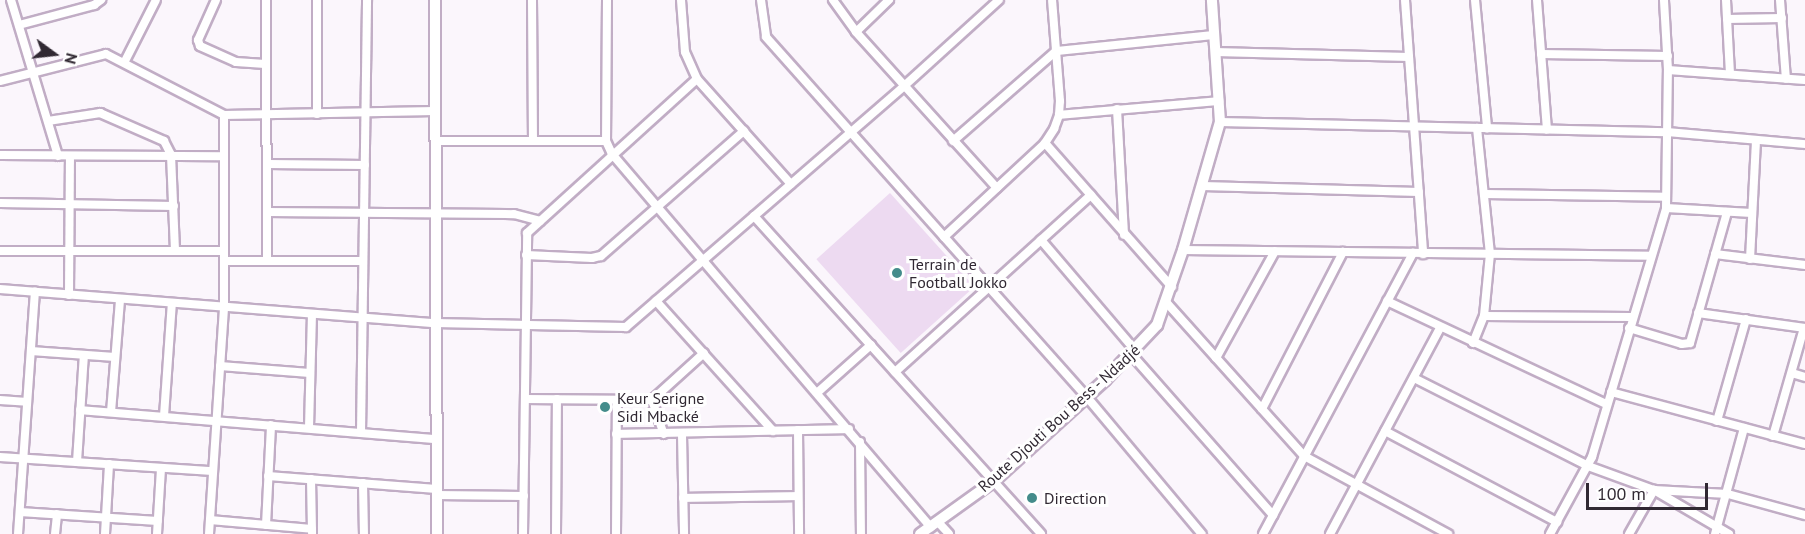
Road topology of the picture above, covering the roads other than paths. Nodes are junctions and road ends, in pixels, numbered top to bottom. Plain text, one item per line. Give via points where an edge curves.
1 (11, 0) edge
2 (101, 0) edge
3 (156, 0) edge
4 (216, 0) edge
5 (266, 0) edge
6 (317, 0) edge
7 (367, 0) edge
8 (435, 0) edge
9 (532, 0) edge
10 (607, 0) edge
11 (681, 0) edge
12 (761, 0) edge
13 (833, 0) edge
14 (889, 0) edge
15 (999, 0) edge
16 (1052, 0) edge
17 (1212, 0) edge
18 (1405, 0) edge
19 (1475, 0) edge
20 (1538, 0) edge
21 (1664, 0) edge
22 (1726, 0) edge
23 (1780, 0) edge
24 (1782, 18) junction
25 (1727, 19) junction
26 (19, 25) junction
27 (856, 32) junction
28 (1214, 35) junction
29 (1056, 51) junction
30 (1215, 52) junction
31 (1541, 54) junction
32 (1668, 56) junction
33 (1409, 57) junction
34 (125, 61) junction
35 (266, 64) junction
36 (1668, 70) junction
37 (34, 71) junction
38 (1730, 74) junction
39 (697, 79) junction
40 (1786, 79) junction
41 (1805, 80) edge
42 (0, 81) edge
43 (904, 86) junction
44 (1219, 101) junction
45 (1117, 109) junction
46 (435, 111) junction
47 (366, 112) junction
48 (267, 114) junction
49 (317, 114) junction
50 (224, 115) junction
51 (1059, 115) junction
52 (48, 122) junction
53 (1220, 122) junction
54 (1414, 126) junction
55 (1477, 128) junction
56 (1487, 128) junction
57 (1546, 129) junction
58 (744, 131) junction
59 (851, 132) junction
60 (1667, 132) junction
61 (435, 141) junction
62 (533, 141) junction
63 (606, 141) junction
64 (954, 141) junction
65 (1756, 141) junction
66 (1045, 143) junction
67 (1805, 144) edge
68 (612, 154) junction
69 (0, 155) edge
70 (171, 155) junction
71 (58, 156) junction
72 (223, 156) junction
73 (70, 157) junction
74 (268, 164) junction
75 (365, 165) junction
76 (791, 184) junction
77 (1203, 186) junction
78 (996, 188) junction
79 (1419, 192) junction
80 (1485, 194) junction
81 (1091, 195) junction
82 (1666, 197) junction
83 (0, 203) edge
84 (69, 205) junction
85 (174, 206) junction
86 (655, 207) junction
87 (1666, 208) junction
88 (267, 212) junction
89 (1727, 212) junction
90 (364, 213) junction
91 (435, 213) junction
92 (1752, 213) junction
93 (754, 216) junction
94 (540, 221) junction
95 (1125, 236) junction
96 (944, 237) junction
97 (1041, 240) junction
98 (1184, 250) junction
99 (0, 251) edge
100 (69, 251) junction
101 (175, 251) junction
102 (224, 251) junction
103 (1275, 251) junction
104 (1343, 252) junction
105 (1413, 253) junction
106 (1423, 254) junction
107 (1490, 254) junction
108 (1715, 254) junction
109 (526, 255) junction
110 (1651, 256) junction
111 (1750, 259) junction
112 (224, 261) junction
113 (267, 261) junction
114 (363, 261) junction
115 (702, 261) junction
116 (1805, 265) edge
117 (989, 287) junction
118 (1172, 287) junction
119 (0, 289) edge
120 (35, 292) junction
121 (69, 295) junction
122 (120, 299) junction
123 (656, 301) junction
124 (1387, 301) junction
125 (1166, 302) junction
126 (172, 303) junction
127 (224, 307) junction
128 (1698, 313) junction
129 (312, 314) junction
130 (1484, 316) junction
131 (1632, 317) junction
132 (363, 318) junction
133 (1746, 320) junction
134 (435, 323) junction
135 (525, 326) junction
136 (1440, 328) junction
137 (1629, 328) junction
138 (1804, 328) edge
139 (1473, 343) junction
140 (871, 345) junction
141 (31, 351) junction
142 (1133, 352) junction
143 (704, 353) junction
144 (84, 355) junction
145 (116, 357) junction
146 (1216, 358) junction
147 (220, 366) junction
148 (895, 372) junction
149 (310, 373) junction
150 (1792, 373) junction
151 (1805, 377) edge
152 (1414, 378) junction
153 (818, 392) junction
154 (1611, 392) junction
155 (1086, 396) junction
156 (525, 399) junction
157 (557, 399) junction
158 (0, 400) edge
159 (616, 400) junction
160 (652, 400) junction
161 (27, 402) junction
162 (1606, 404) junction
163 (1262, 409) junction
164 (80, 410) junction
165 (111, 412) junction
166 (164, 416) junction
167 (216, 421) junction
168 (1717, 421) junction
169 (271, 425) junction
170 (309, 428) junction
171 (1744, 428) junction
172 (849, 429) junction
173 (798, 430) junction
174 (773, 431) junction
175 (1385, 432) junction
176 (361, 433) junction
177 (616, 434) junction
178 (664, 434) junction
179 (682, 435) junction
180 (1773, 436) junction
181 (436, 439) junction
182 (860, 442) junction
183 (1805, 444) edge
184 (1304, 456) junction
185 (0, 457) edge
186 (24, 458) junction
187 (77, 462) junction
188 (110, 464) junction
189 (1588, 466) junction
190 (161, 468) junction
191 (213, 471) junction
192 (268, 476) junction
193 (311, 479) junction
194 (994, 481) junction
195 (363, 483) junction
196 (1357, 486) junction
197 (1654, 490) junction
198 (436, 492) junction
199 (1728, 494) junction
200 (524, 496) junction
201 (798, 496) junction
202 (683, 498) junction
203 (20, 512) junction
204 (57, 514) junction
205 (1273, 515) junction
206 (1805, 515) edge
207 (106, 517) junction
208 (210, 520) junction
209 (158, 521) junction
210 (1557, 522) junction
211 (935, 524) junction
212 (266, 525) junction
213 (312, 531) edge
214 (1717, 531) edge
215 (18, 534) edge
216 (55, 534) edge
217 (105, 534) edge
218 (157, 534) edge
219 (209, 534) edge
220 (364, 534) edge
221 (437, 534) edge
222 (523, 534) edge
223 (556, 534) edge
224 (616, 534) edge
225 (684, 534) edge
226 (799, 534) edge
227 (861, 534) edge
228 (920, 534) edge
229 (949, 534) edge
230 (1041, 534) edge
231 (1202, 534) edge
232 (1263, 534) edge
233 (1330, 534) edge
234 (1448, 534) edge
235 (1550, 534) edge
236 (1629, 534) edge
237 (1729, 534) edge

1 - 26 street
2 - 26 street
3 - 34 street
4 - 35 street via 198,40 200,46 236,62
5 - 35 street
6 - 49 street
7 - 47 street
8 - 46 main road
9 - 62 street
10 - 63 street
11 - 39 street via 685,52
12 - 59 street via 766,37
13 - 27 street
14 - 27 street
15 - 43 street
16 - 29 street
17 - 28 main road, Route Djouti Bou Bess - Ndadjé
18 - 33 street
19 - 56 street
20 - 31 street
21 - 32 street
22 - 25 street
23 - 24 street
24 - 25 street
24 - 40 street
25 - 38 street
26 - 37 street
27 - 43 street
28 - 29 street
28 - 30 main road, Route Djouti Bou Bess - Ndadjé
29 - 51 street
29 - 64 street
30 - 33 street
30 - 44 main road, Route Djouti Bou Bess - Ndadjé
31 - 32 street
31 - 57 street
32 - 36 street
33 - 54 street
34 - 37 street via 106,54
34 - 50 street
35 - 48 street
36 - 38 street
36 - 60 street
37 - 42 street
37 - 52 street
38 - 40 street
39 - 58 street
39 - 68 street
40 - 41 street
43 - 59 street
43 - 64 street
44 - 45 street
44 - 53 main road, Route Djouti Bou Bess - Ndadjé
45 - 51 street
45 - 95 street
46 - 47 street
46 - 61 main road
47 - 49 street
47 - 75 street
48 - 49 street
48 - 50 street
48 - 74 street
50 - 72 street
51 - 66 street
52 - 70 street via 108,114 164,141
52 - 71 street
53 - 54 street
53 - 77 main road, Route Djouti Bou Bess - Ndadjé
54 - 55 street
54 - 79 street
55 - 56 street
55 - 80 street
56 - 57 street
57 - 60 street
58 - 76 street
58 - 86 street
59 - 76 street
59 - 96 street
60 - 65 street
60 - 82 street
61 - 62 street
61 - 91 main road
62 - 63 street
63 - 68 street
64 - 78 street
65 - 67 street
65 - 92 street
66 - 78 street
66 - 81 street
68 - 86 street
68 - 94 street
69 - 71 street
70 - 72 street
70 - 73 street
70 - 85 street
71 - 73 street
72 - 102 street
73 - 84 street
74 - 75 street
74 - 88 street
75 - 90 street
76 - 93 street
77 - 79 street
77 - 98 main road, Route Djouti Bou Bess - Ndadjé
78 - 96 street
79 - 106 street
80 - 82 street
80 - 107 street
81 - 95 street
81 - 97 street
82 - 87 street
83 - 84 street
84 - 85 street
84 - 100 street
85 - 101 street
86 - 109 street via 601,256
86 - 115 street
87 - 89 street
87 - 110 street
88 - 90 street
88 - 113 street
89 - 92 street
89 - 108 street
90 - 91 street
90 - 114 street
91 - 94 street via 521,214
91 - 134 main road
92 - 111 street
93 - 115 street
93 - 140 street
94 - 109 street via 527,233
95 - 118 street
96 - 117 street
97 - 117 street
97 - 142 street
98 - 103 street
98 - 118 main road, Route Djouti Bou Bess - Ndadjé
99 - 100 street
100 - 101 street
100 - 121 street
101 - 102 street
102 - 112 street
103 - 104 street
103 - 146 street
104 - 105 street
104 - 163 street
105 - 106 street
105 - 124 street
106 - 107 street
107 - 110 street
107 - 130 street
108 - 111 street
108 - 128 street
109 - 135 street
110 - 131 street
111 - 116 street
112 - 113 street
112 - 127 street
113 - 114 street
114 - 132 street
115 - 123 street
115 - 153 street
117 - 148 street
117 - 155 street
118 - 125 main road, Route Djouti Bou Bess - Ndadjé
119 - 120 street
120 - 121 street
120 - 141 street
121 - 122 street
122 - 126 street
122 - 145 street
123 - 135 street via 626,327
123 - 143 street
124 - 136 street
124 - 184 street
125 - 142 main road, Route Djouti Bou Bess - Ndadjé via 1157,325
125 - 146 street
126 - 127 street
126 - 166 street
127 - 129 street
127 - 147 street
128 - 133 street
128 - 137 street via 1690,343 1686,344
129 - 132 street
129 - 149 street
130 - 131 street
130 - 139 street
131 - 137 street
132 - 134 street
132 - 176 street
133 - 138 street
133 - 168 street
134 - 135 street
134 - 181 main road
135 - 156 street
136 - 139 street
136 - 152 street
137 - 154 street
138 - 150 street
139 - 162 street
140 - 148 street
140 - 153 street
141 - 144 street
141 - 161 street
142 - 155 main road, Route Djouti Bou Bess - Ndadjé
142 - 205 street
143 - 160 street
143 - 174 street
144 - 145 street
144 - 164 street
145 - 165 street
146 - 163 street
147 - 149 street
147 - 167 street
148 - 194 street
149 - 170 street
150 - 151 street
150 - 180 street
152 - 175 street
152 - 189 street
153 - 172 street
154 - 162 street
154 - 168 street
155 - 194 main road, Route Djouti Bou Bess - Ndadjé
155 - 231 street
156 - 157 street
156 - 200 street
157 - 159 street
157 - 223 street
158 - 161 street
159 - 160 street
159 - 177 street
160 - 178 street
161 - 186 street
162 - 189 street
163 - 184 street
164 - 165 street
164 - 187 street
165 - 166 street
166 - 167 street
167 - 169 street
167 - 191 street
168 - 171 street
169 - 170 street
169 - 192 street
170 - 176 street
171 - 180 street
171 - 199 street
172 - 173 street
172 - 182 street
173 - 174 street
173 - 201 street
174 - 179 street
175 - 196 street
175 - 210 street
176 - 181 street
177 - 178 street
177 - 224 street
178 - 179 street
179 - 202 street
180 - 183 street
181 - 198 main road
182 - 211 street
182 - 227 street
184 - 196 street
184 - 205 street
185 - 186 street
186 - 187 street
186 - 203 street
187 - 188 street
188 - 190 street
188 - 207 street
189 - 197 street
189 - 210 street
190 - 191 street
190 - 209 street
191 - 208 street
192 - 193 street
192 - 212 street
193 - 195 street
193 - 213 street
194 - 211 main road, Route Djouti Bou Bess - Ndadjé
194 - 230 street
195 - 198 street
195 - 220 street
196 - 233 street
196 - 234 street
197 - 199 street
197 - 214 street
197 - 236 street
198 - 200 street
198 - 221 main road
199 - 206 street
199 - 214 street
200 - 222 street
201 - 202 street
201 - 226 street
202 - 225 street
203 - 204 street
203 - 215 street
204 - 207 street
204 - 216 street
205 - 232 street
207 - 209 street
207 - 217 street
208 - 212 street
208 - 219 street
209 - 218 street
210 - 235 street
211 - 228 main road, Route Djouti Bou Bess - Ndadjé
211 - 229 street
212 - 213 street
214 - 237 street

